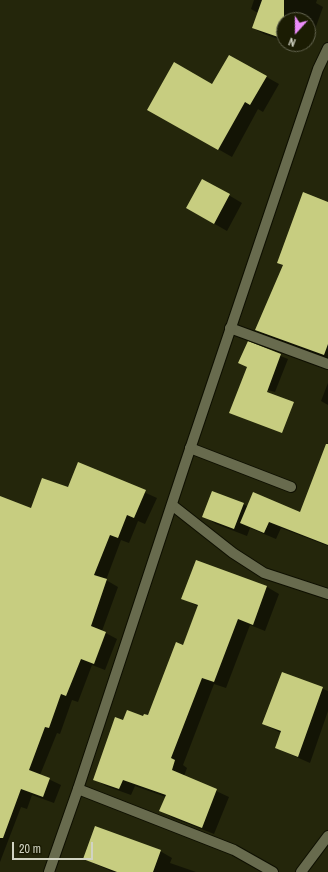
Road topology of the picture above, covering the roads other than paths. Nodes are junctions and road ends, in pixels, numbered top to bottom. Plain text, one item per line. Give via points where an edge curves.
1 (328, 48) edge
2 (230, 328) junction
3 (328, 364) edge
4 (190, 448) junction
5 (290, 487) dead end
6 (172, 505) junction
7 (328, 594) edge
8 (78, 788) junction
9 (328, 836) edge
10 (49, 872) edge
11 (273, 872) edge
12 (301, 872) edge

1 - 2 main road via 318,69
2 - 3 main road
2 - 4 main road
4 - 5 main road
4 - 6 main road
6 - 7 main road via 233,553 264,573
6 - 8 main road
8 - 10 main road
8 - 11 main road via 234,850
9 - 12 main road

